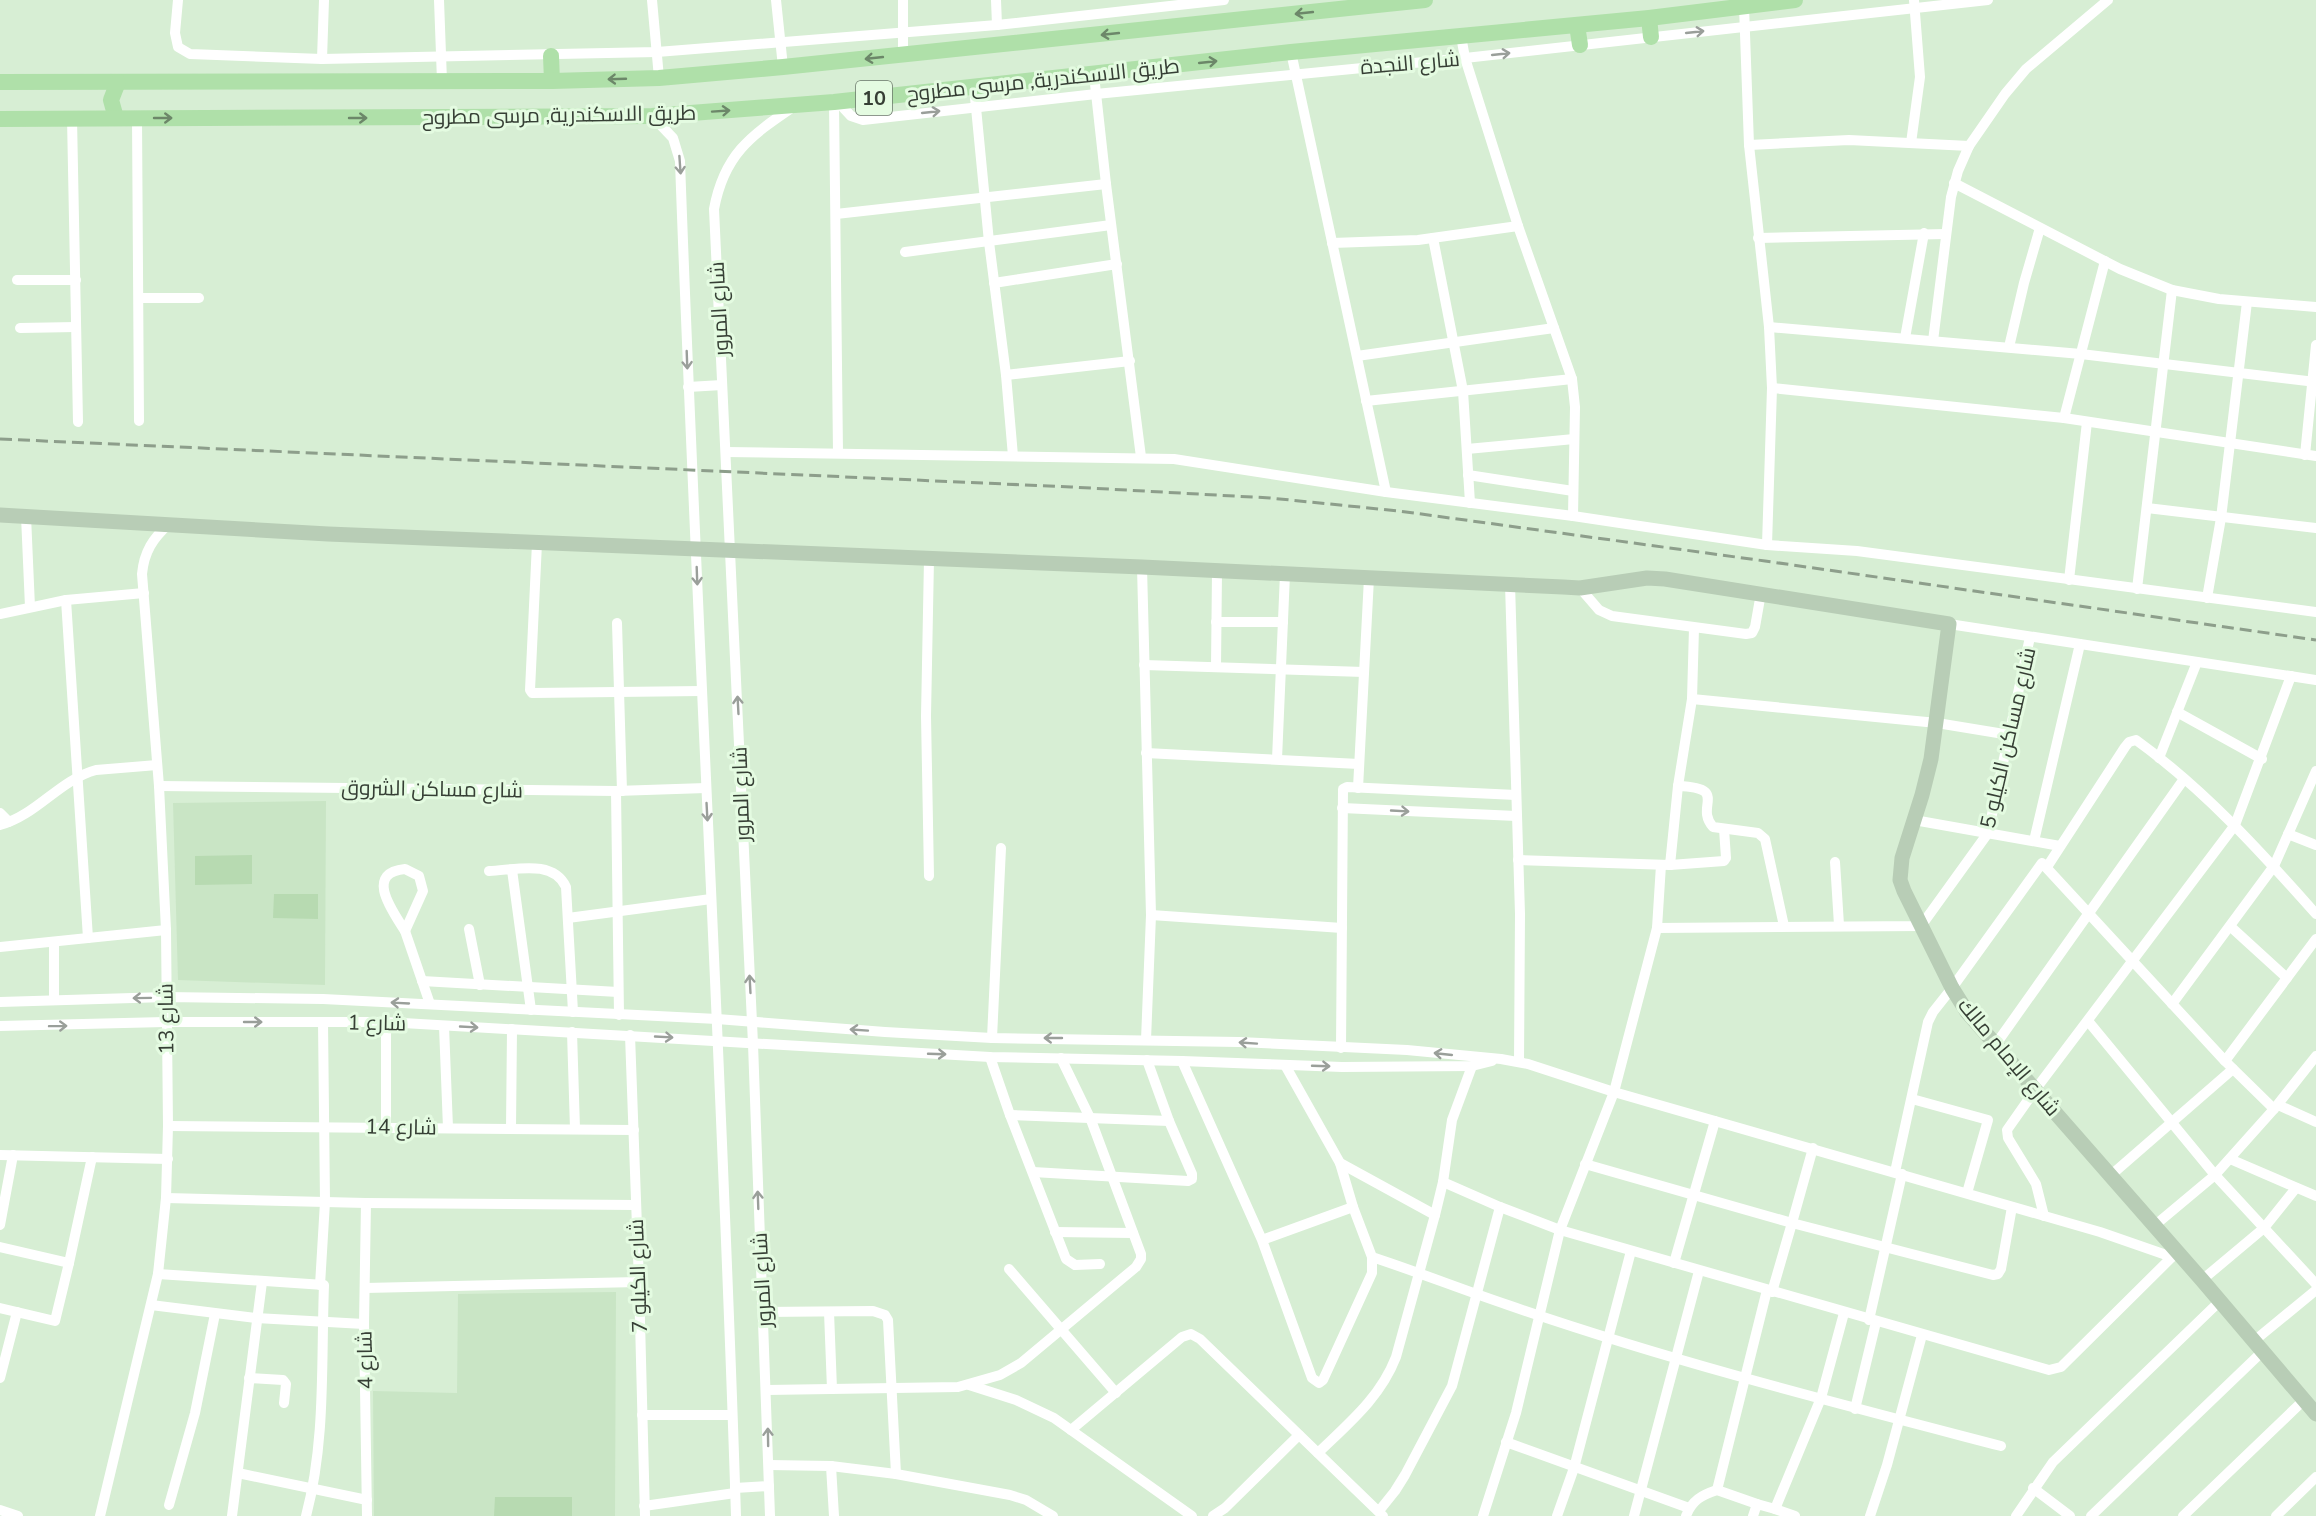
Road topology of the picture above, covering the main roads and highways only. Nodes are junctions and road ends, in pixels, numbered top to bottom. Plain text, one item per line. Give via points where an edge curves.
1 (1425, 0) edge
2 (1795, 0) edge
3 (1649, 18) junction
4 (1577, 25) junction
5 (1651, 37) road end
6 (1580, 45) road end
7 (550, 56) road end
8 (552, 81) junction
9 (0, 82) edge
10 (117, 82) junction
11 (116, 118) junction
12 (0, 119) edge

1 -> 8 main road, طريق الاسكندرية, مرسى مطروح / 10 via 783,68 659,78
2 - 3 main road, طريق الاسكندرية, مرسى مطروح / 10
3 - 4 main road, طريق الاسكندرية, مرسى مطروح / 10
3 - 5 main road
4 - 6 main road
11 -> 4 main road, طريق الاسكندرية, مرسى مطروح / 10 via 652,116 836,102
7 - 8 main road
8 - 10 main road, طريق الاسكندرية, مرسى مطروح / 10
9 - 10 main road, طريق الاسكندرية, مرسى مطروح / 10
10 - 11 main road via 111,100
11 - 12 main road, طريق الاسكندرية, مرسى مطروح / 10

